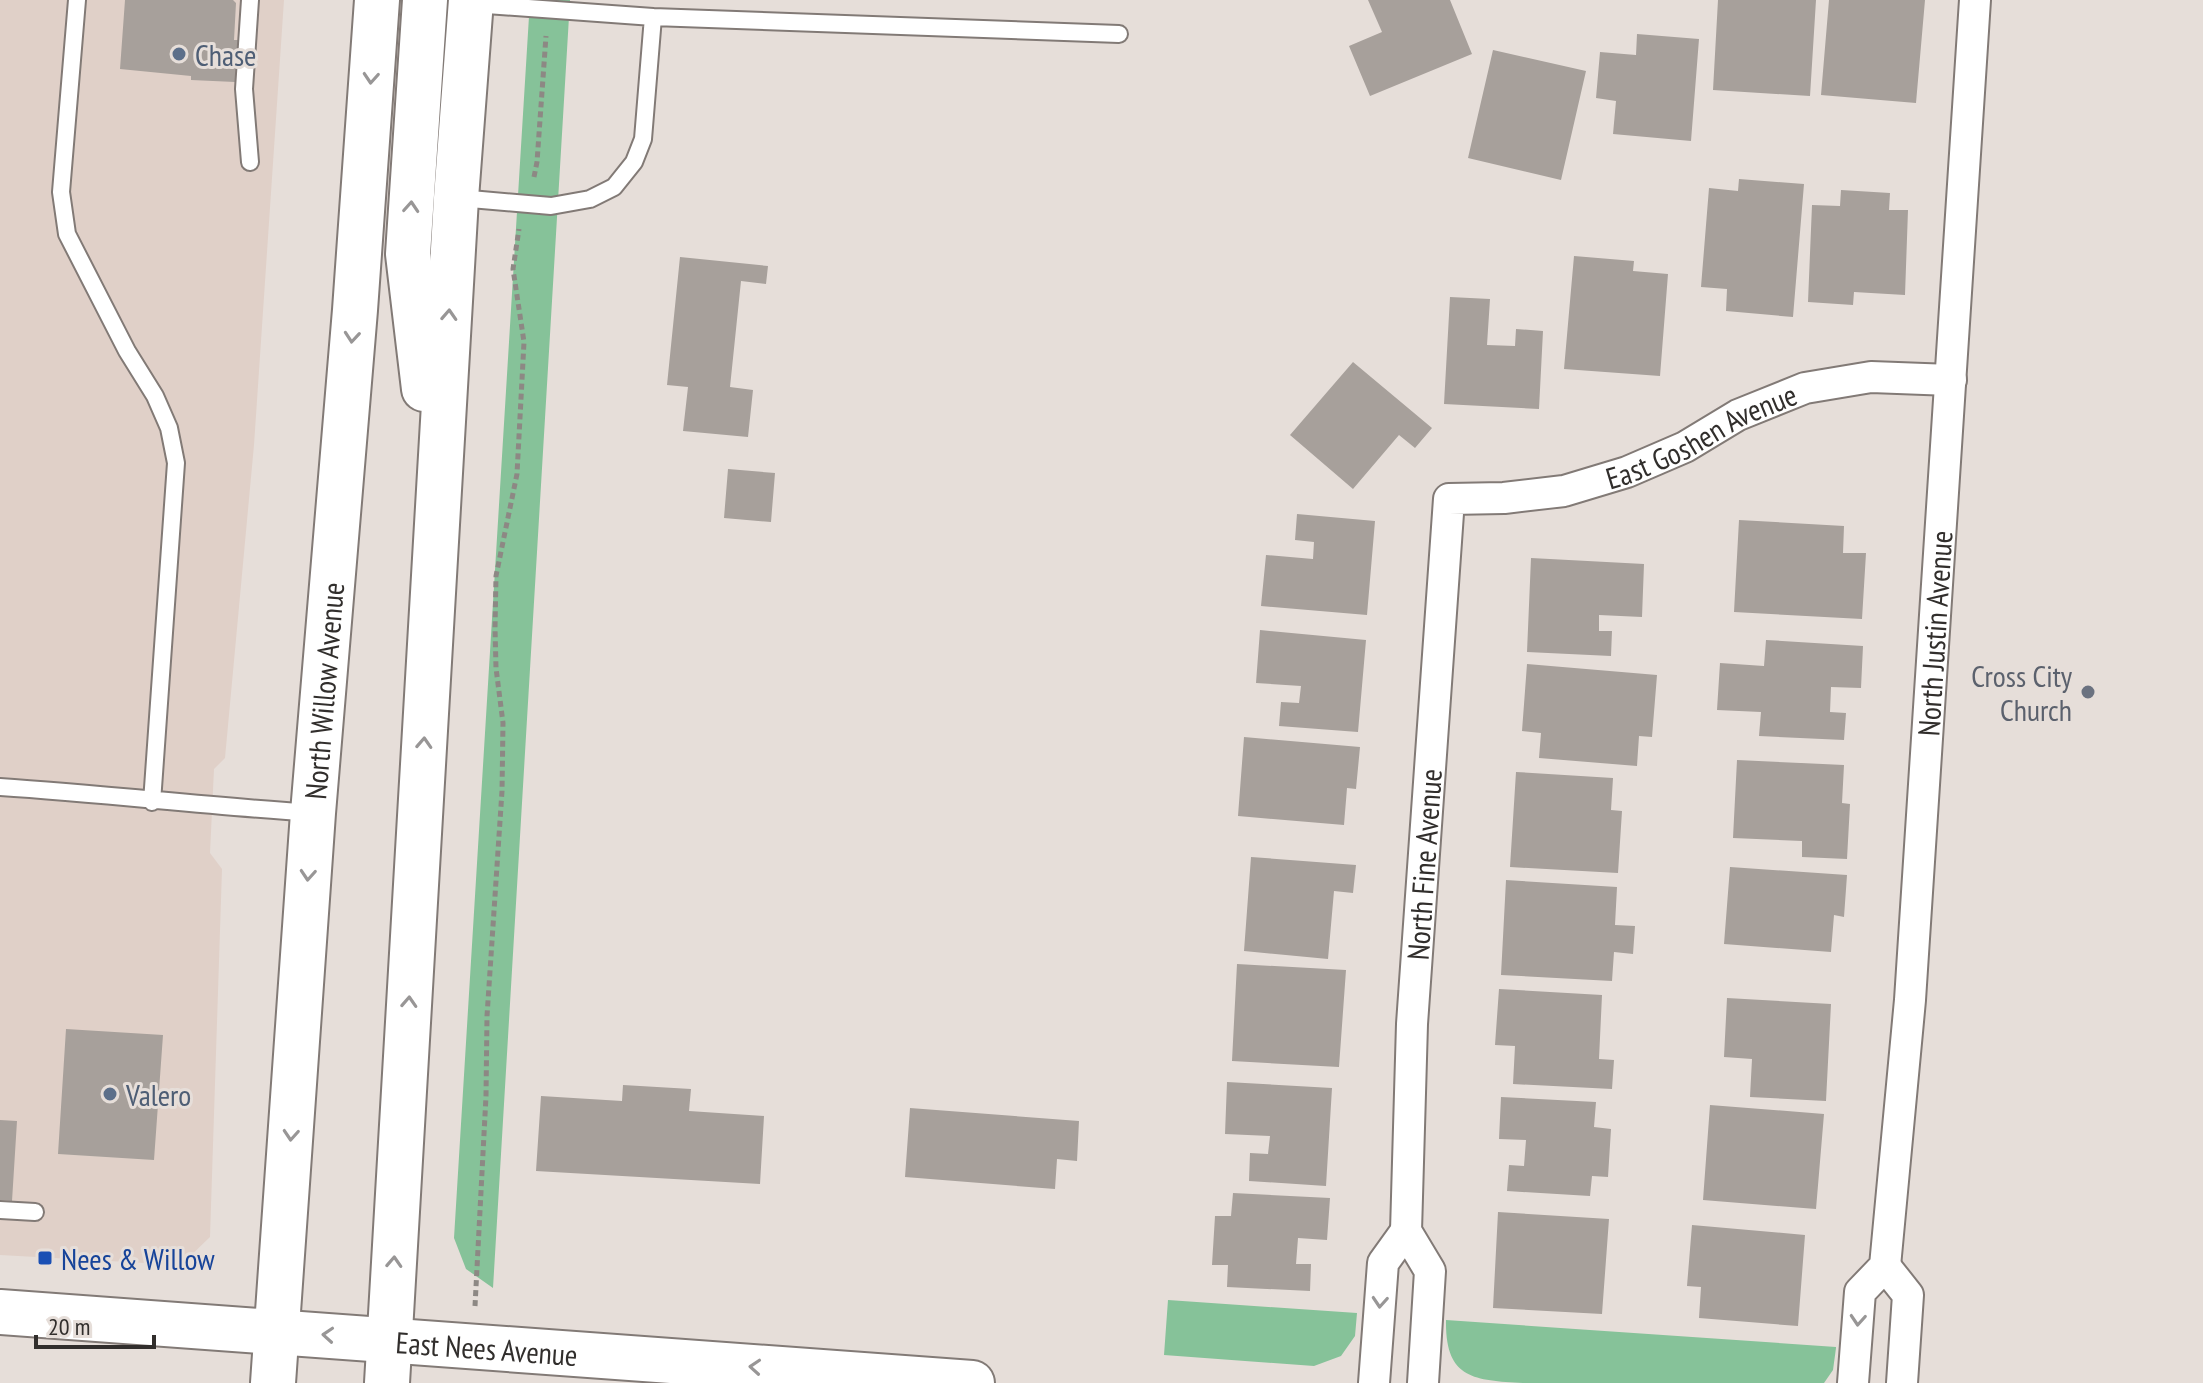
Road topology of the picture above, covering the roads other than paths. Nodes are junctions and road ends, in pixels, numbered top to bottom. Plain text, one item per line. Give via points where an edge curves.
1 (77, 0) edge
2 (250, 0) edge
3 (377, 0) edge
4 (425, 0) edge
5 (1975, 0) edge
6 (470, 2) edge
7 (653, 17) junction
8 (1119, 34) dead end
9 (250, 162) dead end
10 (456, 198) junction
11 (1951, 380) junction
12 (1449, 499) joint
13 (438, 507) junction
14 (0, 787) edge
15 (152, 802) junction
16 (313, 813) junction
17 (0, 1210) edge
18 (35, 1212) dead end
19 (1406, 1231) junction
20 (1885, 1266) junction
21 (0, 1312) edge
22 (278, 1331) junction
23 (390, 1339) junction
24 (273, 1383) edge
25 (387, 1383) edge
26 (972, 1383) edge
27 (1374, 1383) edge
28 (1423, 1383) edge
29 (1853, 1383) edge
30 (1902, 1383) edge

1 - 15 lane via 61,192 67,234 155,396 176,463
2 - 9 lane via 244,89
3 -> 16 main road, North Willow Avenue
13 -> 4 main road via 408,254
5 - 11 street, North Justin Avenue
6 - 7 lane
6 - 10 main road
7 - 8 lane
7 - 10 lane via 643,139 634,162 614,187 590,199 551,206
13 -> 10 main road
11 - 12 street, East Goshen Avenue via 1871,377 1805,388 1738,415 1685,447 1627,472 1564,491
11 - 20 street, North Justin Avenue via 1910,1000
12 - 19 street, North Fine Avenue via 1412,1024
23 -> 13 main road
14 - 15 lane via 112,794
15 - 16 lane
16 -> 22 main road, North Willow Avenue
17 - 18 lane
19 -> 27 street via 1383,1263
19 - 28 street via 1430,1271
20 -> 29 street via 1860,1292
20 - 30 street via 1908,1295
21 - 22 main road, East Nees Avenue
23 -> 22 main road, East Nees Avenue
22 - 24 main road, North Willow Avenue
23 - 25 main road
26 -> 23 main road, East Nees Avenue

